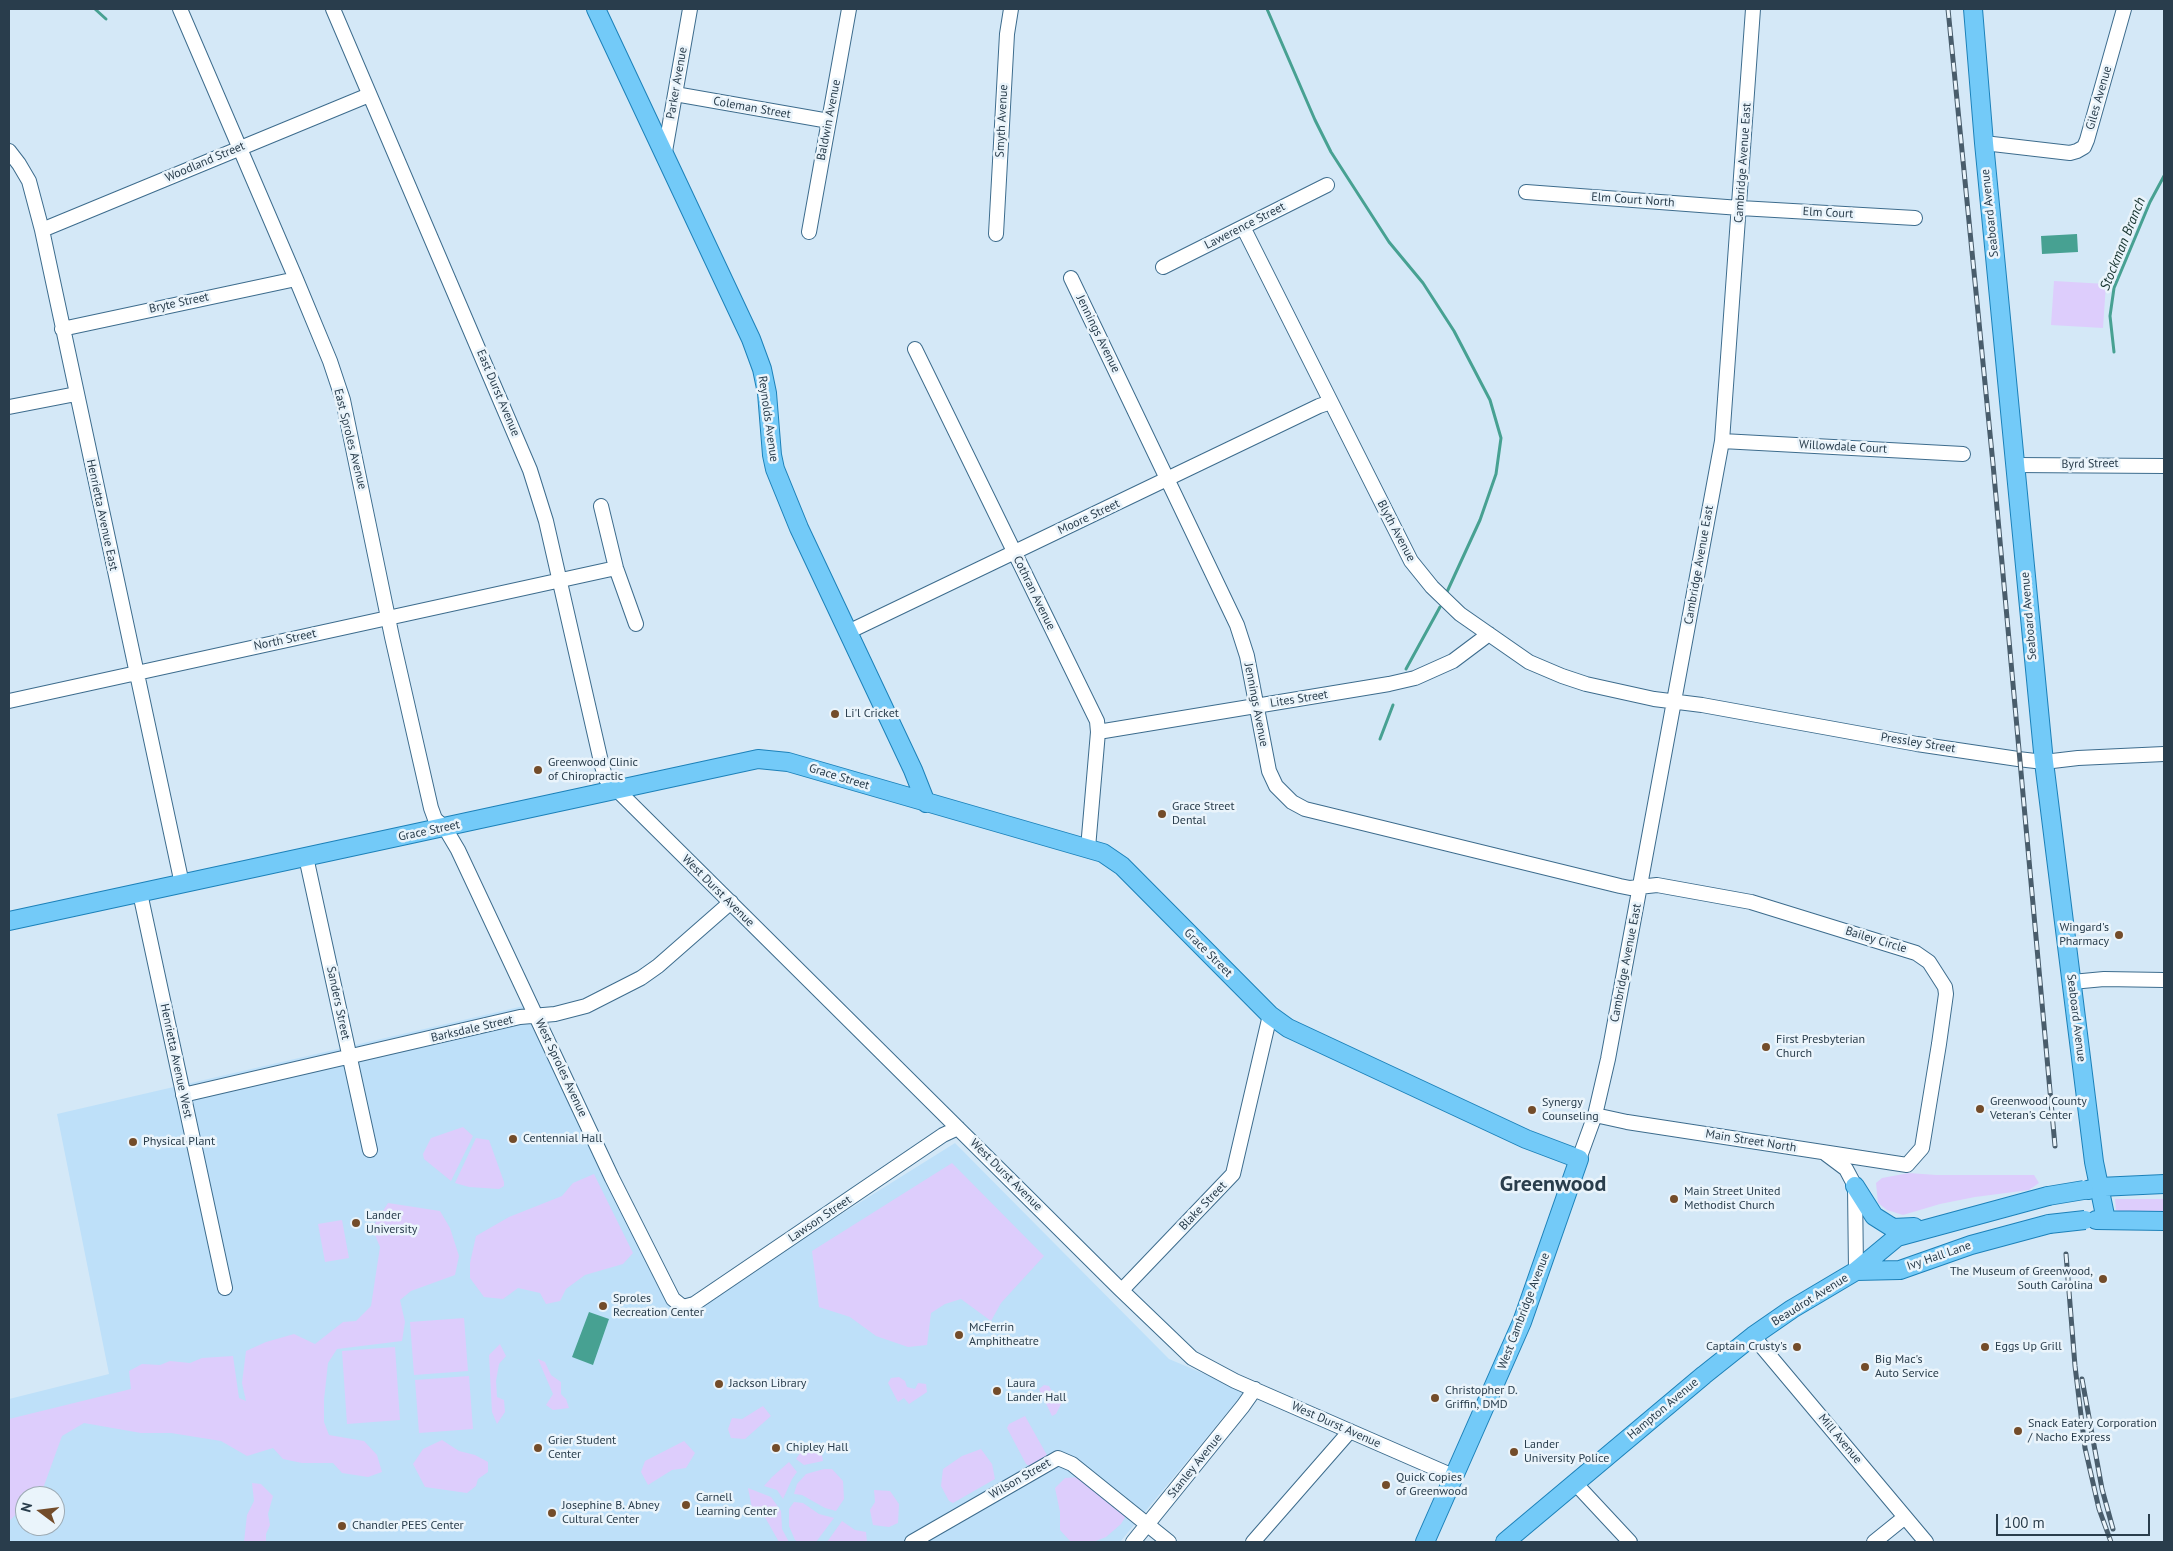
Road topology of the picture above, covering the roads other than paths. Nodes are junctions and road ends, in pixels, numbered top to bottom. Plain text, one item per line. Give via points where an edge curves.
1 (180, 9) edge
2 (333, 9) edge
3 (596, 9) edge
4 (690, 9) edge
5 (850, 9) edge
6 (1011, 9) edge
7 (1753, 9) edge
8 (1973, 9) edge
9 (2124, 9) edge
10 (675, 94) junction
11 (369, 95) junction
12 (829, 121) junction
13 (1984, 143) junction
14 (240, 147) junction
15 (9, 151) edge
16 (664, 157) junction
17 (1327, 185) dead end
18 (1526, 192) dead end
19 (1740, 208) junction
20 (1916, 218) dead end
21 (1243, 227) junction
22 (42, 230) junction
23 (809, 232) dead end
24 (996, 234) dead end
25 (1163, 268) dead end
26 (1071, 278) dead end
27 (296, 279) junction
28 (62, 329) junction
29 (915, 349) dead end
30 (76, 394) junction
31 (1331, 402) junction
32 (9, 407) edge
33 (1722, 441) junction
34 (1963, 454) dead end
35 (2015, 465) junction
36 (2164, 466) edge
37 (1167, 480) junction
38 (601, 506) dead end
39 (1014, 552) junction
40 (616, 568) junction
41 (561, 582) junction
42 (389, 618) junction
43 (636, 624) dead end
44 (848, 632) junction
45 (1489, 634) junction
46 (136, 672) junction
47 (9, 701) edge
48 (1674, 702) junction
49 (1256, 706) junction
50 (1098, 732) junction
51 (2164, 754) edge
52 (2044, 762) junction
53 (616, 790) junction
54 (926, 803) junction
55 (445, 828) junction
56 (1088, 848) junction
57 (306, 857) junction
58 (182, 884) junction
59 (1640, 886) junction
60 (140, 892) junction
61 (731, 902) junction
62 (9, 921) edge
63 (2164, 980) edge
64 (2072, 982) junction
65 (537, 1015) junction
66 (1270, 1015) junction
67 (350, 1057) junction
68 (183, 1095) junction
69 (1595, 1115) junction
70 (958, 1128) junction
71 (370, 1150) dead end
72 (1824, 1152) junction
73 (1579, 1159) junction
74 (1907, 1165) joint
75 (2164, 1184) edge
76 (1856, 1186) junction
77 (2092, 1189) junction
78 (2106, 1220) junction
79 (2164, 1221) edge
80 (1935, 1227) junction
81 (1856, 1271) junction
82 (225, 1288) dead end
83 (1122, 1290) junction
84 (680, 1306) joint
85 (1753, 1336) junction
86 (1255, 1389) junction
87 (1350, 1431) junction
88 (1453, 1476) junction
89 (1575, 1483) junction
90 (1905, 1517) junction
91 (1147, 1525) junction
92 (912, 1542) edge
93 (1133, 1542) edge
94 (1169, 1542) edge
95 (1253, 1542) edge
96 (1425, 1542) edge
97 (1505, 1542) edge
98 (1630, 1542) edge
99 (1874, 1542) edge
100 (1926, 1542) edge

1 - 14 street, East Sproles Avenue
2 - 11 street, East Durst Avenue
3 - 16 main road, Reynolds Avenue
4 - 10 street, Parker Avenue
5 - 12 street, Baldwin Avenue
6 - 24 street, Smyth Avenue
7 - 19 street, Cambridge Avenue East
8 - 13 main road, Seaboard Avenue
9 - 13 street, Giles Avenue via 2084,147 2070,153
10 - 12 street, Coleman Street
10 - 16 street, Parker Avenue
11 - 14 street, Woodland Street
11 - 41 street, East Durst Avenue via 516,434 546,521
12 - 23 street, Baldwin Avenue
13 - 35 main road, Seaboard Avenue
14 - 22 street, Woodland Street
14 - 27 street, East Sproles Avenue
15 - 22 street, Henrietta Avenue East via 28,181
16 - 44 main road, Reynolds Avenue via 756,352 767,393 775,469
17 - 21 street, Lawerence Street
18 - 19 street, Elm Court North
19 - 20 street, Elm Court
19 - 33 street, Cambridge Avenue East
21 - 25 street, Lawerence Street
21 - 31 street, Blyth Avenue
22 - 28 street, Henrietta Avenue East
26 - 37 street, Jennings Avenue
27 - 28 street, Bryte Street
27 - 42 street, East Sproles Avenue via 330,361 348,420
28 - 30 street, Henrietta Avenue East
29 - 39 street, Cothran Avenue
30 - 32 street
30 - 46 street, Henrietta Avenue East
31 - 37 street, Moore Street
31 - 45 street, Blyth Avenue via 1412,561 1446,602
33 - 34 street, Willowdale Court
33 - 48 street, Cambridge Avenue East
35 - 36 street, Byrd Street
35 - 52 main road, Seaboard Avenue
37 - 39 street, Moore Street
37 - 49 street, Jennings Avenue via 1237,625 1247,656
38 - 40 street
39 - 44 street, Moore Street
39 - 50 street, Cothran Avenue via 1097,722
40 - 41 street, North Street
40 - 43 street
41 - 42 street, North Street
41 - 53 street, East Durst Avenue via 602,766 606,779
42 - 46 street, North Street
42 - 55 street, East Sproles Avenue via 431,808 435,819
44 - 54 main road, Reynolds Avenue
45 - 48 street, Blyth Avenue via 1529,662 1562,676 1654,700
45 - 49 street, Lites Street via 1453,661 1414,678
46 - 47 street, North Street
46 - 58 street, Henrietta Avenue East
48 - 52 street, Pressley Street
48 - 59 street, Cambridge Avenue East
49 - 50 street, Lites Street
49 - 59 street, Jennings Avenue via 1270,776 1283,795 1300,807 1610,884 1630,888
50 - 56 street, Cothran Avenue
51 - 52 street, Pressley Street
52 - 64 main road, Seaboard Avenue
53 - 54 main road, Grace Street via 768,759
53 - 55 main road, Grace Street
53 - 61 street, West Durst Avenue
54 - 56 main road, Grace Street
55 - 57 main road, Grace Street
55 - 65 street, West Sproles Avenue
56 - 66 main road, Grace Street via 1103,853 1122,866
57 - 58 main road, Grace Street
57 - 67 street, Sanders Street
58 - 60 main road, Grace Street
59 - 69 street, Cambridge Avenue East
59 - 74 street, Bailey Circle via 1657,885 1751,902 1904,948 1929,962 1942,980 1946,994 1922,1148
60 - 62 main road, Grace Street
60 - 68 street, Henrietta Avenue West
61 - 65 street, Barksdale Street via 641,978 586,1006
61 - 70 street, West Durst Avenue
63 - 64 street
64 - 77 main road, Seaboard Avenue via 2094,1162
65 - 67 street, Barksdale Street
65 - 84 street, West Sproles Avenue via 612,1178 673,1299
66 - 73 main road, Grace Street via 1288,1028 1517,1134
66 - 83 street, Blake Street via 1236,1167
67 - 68 street, Barksdale Street
67 - 71 street, Sanders Street
68 - 82 street, Henrietta Avenue West
69 - 72 street, Main Street North
69 - 73 street, Cambridge Avenue East
70 - 83 street, West Durst Avenue
70 - 84 street, Lawson Street via 944,1134 694,1304
72 - 74 street, Main Street North
72 - 76 street via 1846,1168
73 - 88 main road, West Cambridge Avenue via 1522,1322
75 - 77 main road
76 - 80 main road via 1874,1216 1893,1228
76 - 81 street, Beaudrot Avenue
77 - 78 main road, Seaboard Avenue
77 - 80 main road, bridge via 2048,1196
78 - 79 main road
78 - 81 main road, Ivy Hall Lane, bridge via 2049,1224 1971,1245 1900,1270
80 - 81 main road via 1897,1237
81 - 85 main road, Beaudrot Avenue
83 - 86 street, West Durst Avenue via 1192,1358
85 - 89 main road, Hampton Avenue
85 - 90 street, Mill Avenue
86 - 87 street, West Durst Avenue
86 - 91 street, Stanley Avenue
87 - 88 street, West Durst Avenue
87 - 95 street
88 - 96 main road, West Cambridge Avenue
89 - 97 main road, Hampton Avenue
89 - 98 street
90 - 99 street
90 - 100 street, Mill Avenue
91 - 92 street, Wilson Street via 1072,1464 1058,1458
91 - 93 street, Stanley Avenue
91 - 94 street

